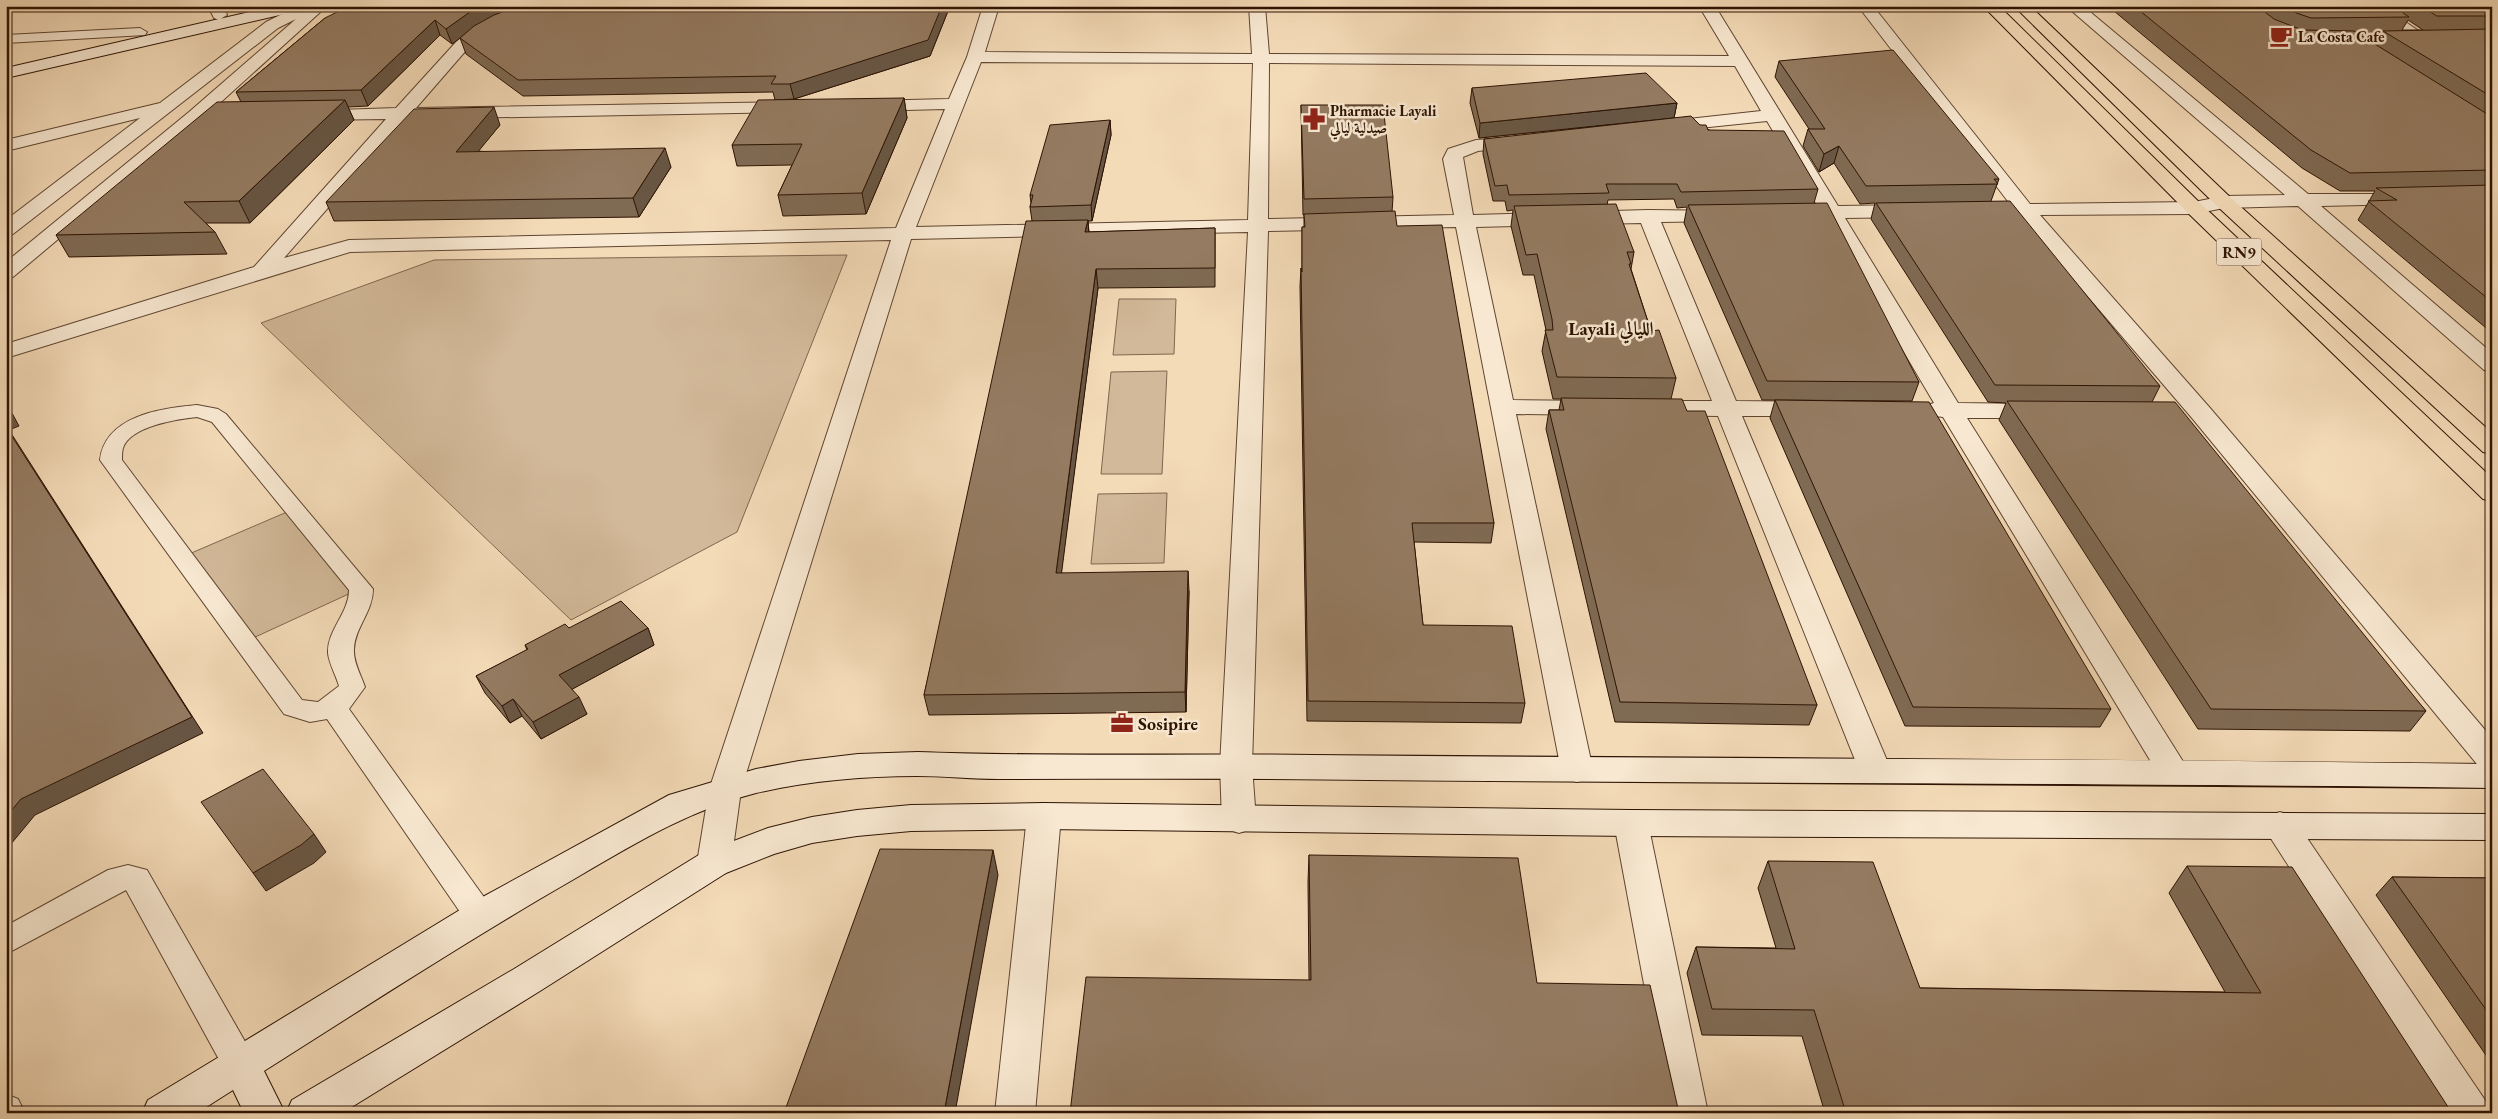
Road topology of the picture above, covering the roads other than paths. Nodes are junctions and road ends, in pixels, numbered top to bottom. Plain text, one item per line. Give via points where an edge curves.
1 (276, 6) edge
2 (297, 6) edge
3 (310, 6) edge
4 (320, 6) edge
5 (548, 6) edge
6 (991, 6) edge
7 (1257, 6) edge
8 (1707, 6) edge
9 (1865, 6) edge
10 (1990, 6) edge
11 (2021, 6) edge
12 (2073, 6) edge
13 (2371, 6) edge
14 (217, 11) edge
15 (140, 32) junction
16 (6, 39) edge
17 (2424, 40) junction
18 (2443, 40) edge
19 (2396, 41) edge
20 (975, 57) junction
21 (1261, 59) junction
22 (1742, 60) junction
23 (6, 62) edge
24 (6, 73) edge
25 (956, 104) junction
26 (167, 106) junction
27 (846, 106) edge
28 (807, 107) edge
29 (400, 114) junction
30 (302, 115) edge
31 (1774, 115) junction
32 (195, 116) junction
33 (253, 116) edge
34 (1635, 130) edge
35 (1546, 139) edge
36 (6, 146) edge
37 (2422, 197) edge
38 (2303, 200) junction
39 (2224, 202) junction
40 (2194, 208) junction
41 (2024, 209) junction
42 (1957, 210) edge
43 (1929, 211) edge
44 (1833, 213) junction
45 (1745, 214) edge
46 (1775, 214) edge
47 (1648, 216) junction
48 (1465, 219) junction
49 (1258, 225) junction
50 (6, 230) edge
51 (903, 234) junction
52 (261, 271) junction
53 (6, 273) edge
54 (6, 351) edge
55 (2492, 366) edge
56 (1502, 407) junction
57 (1727, 408) junction
58 (1834, 409) edge
59 (1912, 410) edge
60 (1951, 410) junction
61 (2066, 412) edge
62 (2172, 413) edge
63 (2201, 413) junction
64 (2492, 447) edge
65 (2492, 493) edge
66 (333, 707) junction
67 (2492, 760) edge
68 (1236, 766) junction
69 (1577, 770) junction
70 (1875, 770) junction
71 (2173, 771) junction
72 (2492, 776) edge
73 (725, 790) junction
74 (1044, 816) junction
75 (1239, 820) junction
76 (1631, 823) junction
77 (2280, 825) junction
78 (2492, 827) edge
79 (714, 863) junction
80 (480, 916) junction
81 (6, 941) edge
82 (239, 1063) junction
83 (162, 1113) edge
84 (265, 1113) edge
85 (306, 1113) edge
86 (1015, 1113) edge
87 (1688, 1113) edge
88 (2471, 1113) edge

1 - 14 street
2 - 24 street
3 - 26 street via 272,25
4 - 32 street
5 - 29 street via 495,22 477,32
6 - 20 street
7 - 21 street
8 - 22 street
9 - 41 street
10 - 40 highway, RN9
11 - 39 highway, RN9
12 - 38 street
13 - 17 street
14 - 15 street
15 - 16 lane
15 - 23 street
17 - 18 street
17 - 19 street
20 - 21 street
20 - 25 street
21 - 22 street
21 - 49 street
22 - 31 street
25 - 27 street
25 - 51 street
26 - 36 street
26 - 50 street
28 - 29 street
29 - 30 street
29 - 52 street
31 - 34 street
31 - 44 street
32 - 33 street
32 - 53 street
35 - 48 street via 1476,146 1455,152 1452,159
37 - 38 street
38 - 39 street
38 - 55 street
39 - 40 street
39 - 64 highway, RN9
40 - 41 street
40 - 65 highway, RN9
41 - 42 street
41 - 63 street
43 - 44 street
44 - 46 street
44 - 60 street
45 - 47 street
47 - 48 street
47 - 57 street
48 - 49 street
48 - 56 street
49 - 51 street
49 - 68 street
51 - 52 street via 349,246
51 - 73 street
52 - 54 street
56 - 57 street
56 - 69 street
57 - 58 street
57 - 70 street
59 - 60 street
60 - 61 street
60 - 71 street
62 - 63 street
63 - 67 street
66 - 66 lane via 302,713 293,708 111,460 110,451 126,432 142,423 179,412 211,413 219,418 361,589 359,610 346,631 341,652 352,687 346,698
66 - 80 lane
68 - 69 street
68 - 73 street via 858,766 799,773
68 - 75 street
69 - 70 street
70 - 71 street
71 - 72 street
73 - 79 street
73 - 80 street via 681,804 640,825
74 - 75 street
74 - 79 street via 911,818 857,823 812,830 768,842
74 - 86 street
75 - 76 street
76 - 77 street
76 - 87 street
77 - 78 street
77 - 88 street
79 - 85 street
80 - 82 street
81 - 82 lane via 118,879 136,879
82 - 83 street
82 - 84 street

